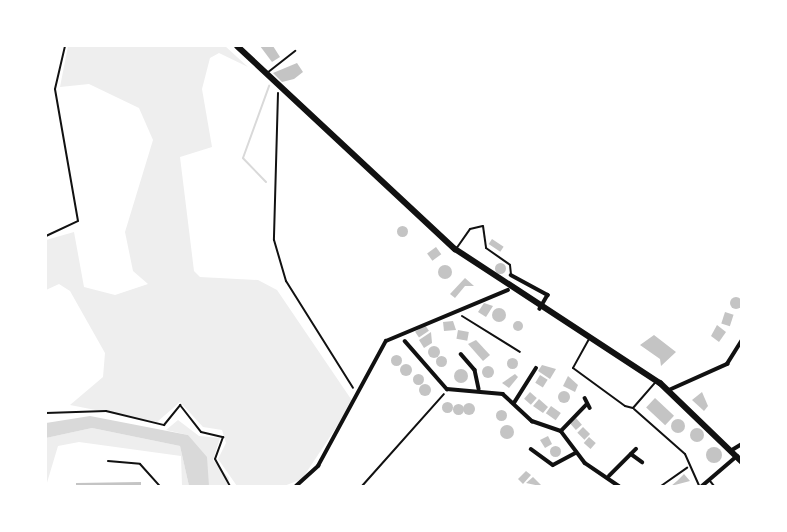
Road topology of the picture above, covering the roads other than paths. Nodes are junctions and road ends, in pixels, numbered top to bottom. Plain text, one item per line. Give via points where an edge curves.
1 (237, 46) edge
2 (295, 51) dead end
3 (267, 74) junction
4 (455, 249) junction
5 (510, 275) joint
6 (508, 290) junction
7 (540, 309) junction
8 (589, 338) junction
9 (741, 340) edge
10 (405, 341) dead end
11 (461, 354) dead end
12 (536, 368) dead end
13 (656, 381) junction
14 (479, 389) junction
15 (669, 390) junction
16 (585, 398) dead end
17 (514, 403) junction
18 (633, 408) junction
19 (741, 412) edge
20 (741, 420) edge
21 (561, 431) junction
22 (741, 444) edge
23 (531, 449) dead end
24 (636, 449) dead end
25 (576, 453) junction
26 (631, 454) junction
27 (737, 456) edge
28 (108, 461) dead end
29 (642, 462) dead end
30 (688, 467) junction
31 (610, 476) junction
32 (709, 480) junction
33 (160, 486) edge
34 (296, 486) edge
35 (619, 486) edge
36 (662, 486) edge
37 (701, 486) edge
38 (714, 486) edge

1 - 3 highway
2 - 3 lane
3 - 4 highway
4 - 5 lane via 470,229 483,226 486,247 510,265
4 - 6 highway
5 - 7 street via 548,295
6 - 7 highway
6 - 34 street via 451,310 386,341 359,398 318,466
7 - 8 highway
8 - 13 highway
8 - 18 lane via 573,368
9 - 15 street via 727,363
10 - 14 street via 446,391
11 - 14 street via 475,370
12 - 17 street
13 - 15 highway
13 - 18 lane
14 - 17 street via 494,390
15 - 27 highway
16 - 21 street via 589,406
17 - 21 street via 540,426
18 - 30 lane via 685,454
19 - 20 lane
21 - 25 street
22 - 27 street
23 - 25 street via 553,465
24 - 26 street
25 - 31 street
26 - 29 street
26 - 31 street
27 - 32 street
28 - 33 lane via 139,464
30 - 36 lane
30 - 37 lane
31 - 35 street
32 - 37 street
32 - 38 lane

